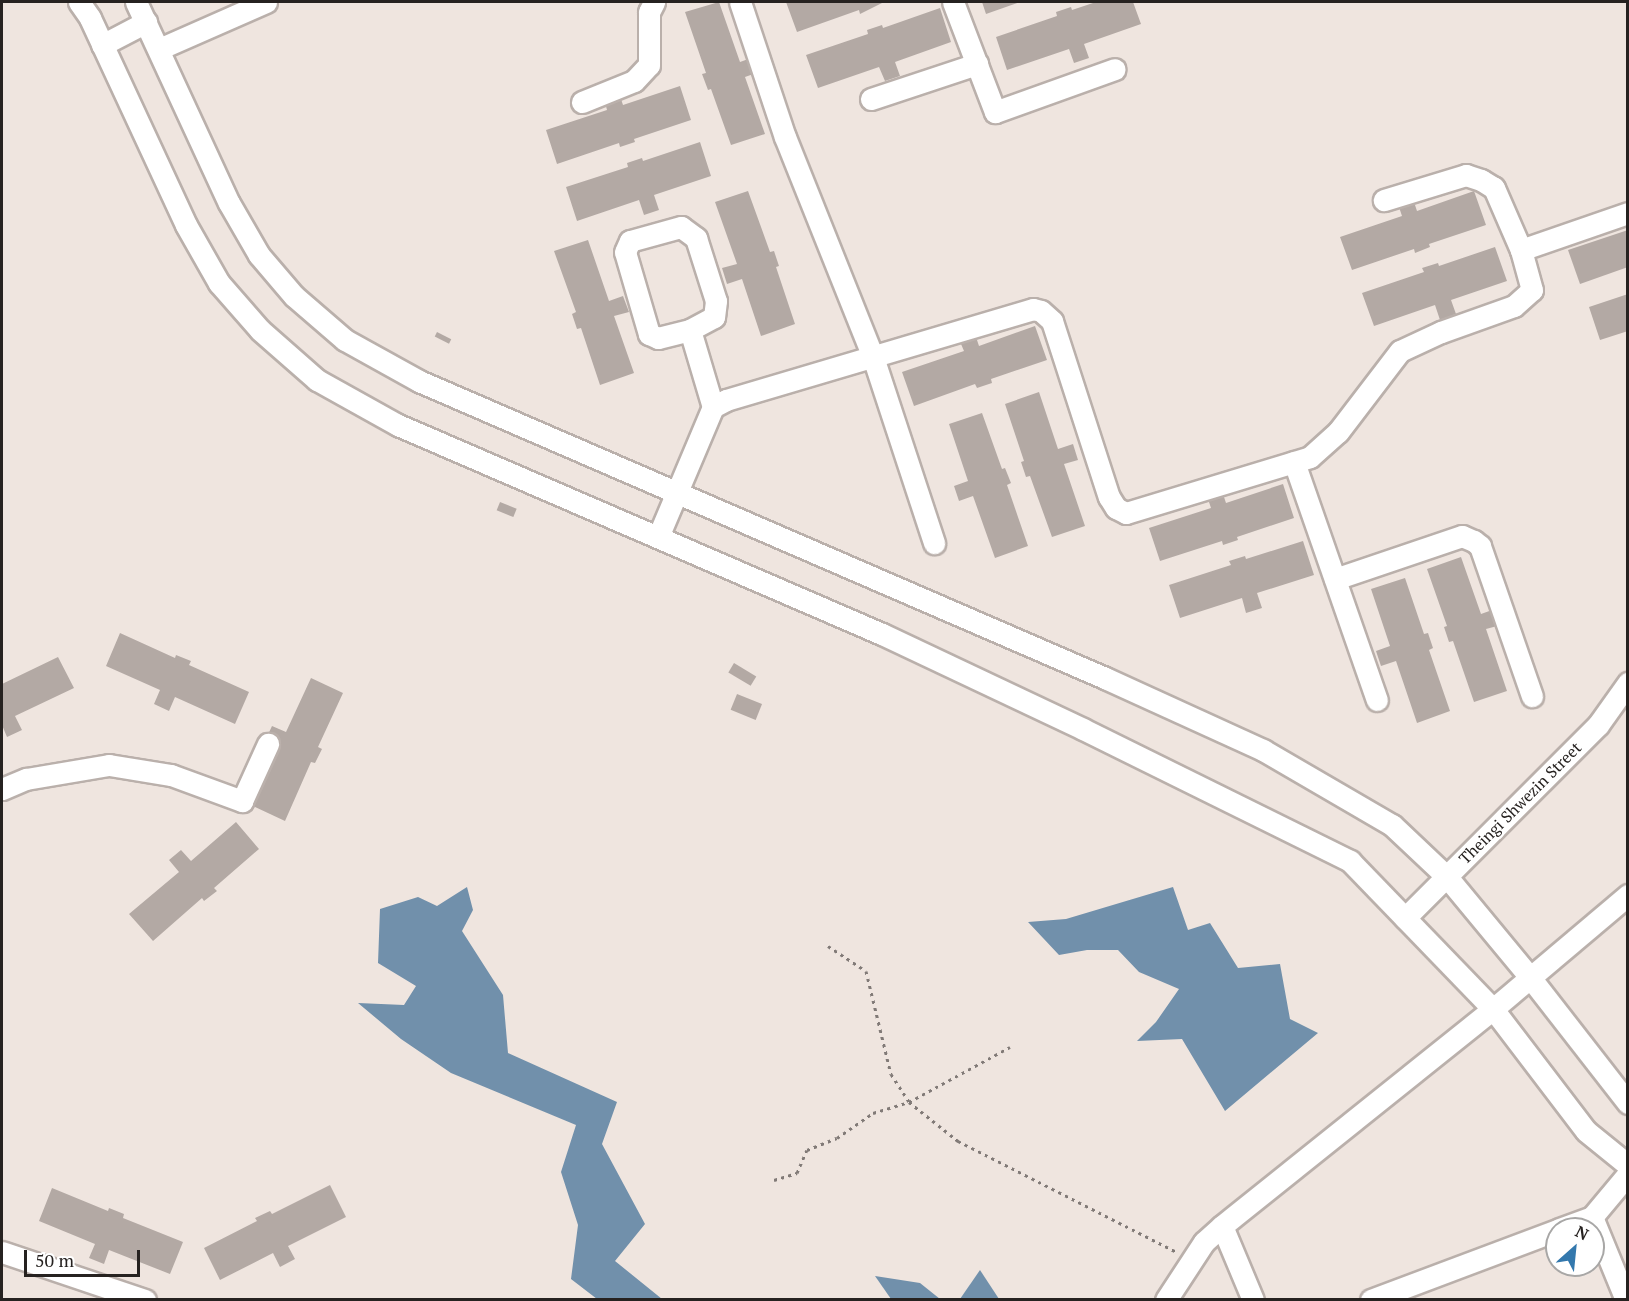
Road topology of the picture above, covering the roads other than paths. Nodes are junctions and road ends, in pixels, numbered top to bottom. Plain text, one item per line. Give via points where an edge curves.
1 (79, 2) edge
2 (136, 2) edge
3 (265, 2) edge
4 (654, 2) edge
5 (740, 2) edge
6 (953, 2) edge
7 (146, 22) junction
8 (102, 45) junction
9 (159, 49) junction
10 (977, 64) junction
11 (1115, 69) dead end
12 (871, 99) dead end
13 (582, 102) dead end
14 (1384, 201) dead end
15 (1628, 213) edge
16 (1521, 250) junction
17 (690, 330) junction
18 (873, 357) junction
19 (713, 407) junction
20 (1294, 462) junction
21 (676, 492) junction
22 (658, 537) junction
23 (934, 543) dead end
24 (1335, 579) junction
25 (1628, 683) edge
26 (1532, 696) dead end
27 (1377, 700) dead end
28 (268, 744) dead end
29 (2, 789) edge
30 (1447, 877) junction
31 (1628, 895) edge
32 (1405, 918) junction
33 (1529, 976) junction
34 (1492, 1009) junction
35 (1628, 1103) edge
36 (1628, 1165) edge
37 (1628, 1174) edge
38 (1592, 1217) edge
39 (1222, 1226) junction
40 (1545, 1234) edge
41 (1605, 1248) edge
42 (2, 1252) edge
43 (146, 1299) edge
44 (1166, 1299) edge
45 (1252, 1299) edge
46 (1371, 1299) edge
47 (1626, 1299) edge

1 - 8 street
2 - 7 street
3 - 9 street
4 - 13 street via 649,12 649,65 634,81
5 - 18 street via 785,137
6 - 10 street
7 - 8 street
7 - 9 street
8 - 22 street via 186,225 219,283 260,330 317,380 398,425
9 - 21 street via 229,203 259,255 294,296 345,340 419,381
10 - 11 street via 995,112
10 - 12 street
14 - 16 street via 1466,175 1494,188
15 - 16 street
16 - 20 street via 1532,290 1514,306 1400,351 1338,432 1310,457
17 - 17 street via 714,317 716,301 696,238 681,227 630,241 625,252 649,334 658,338
17 - 19 street
18 - 19 street
18 - 20 street via 1033,309 1041,311 1052,321 1109,497 1116,508 1126,513
18 - 23 street
19 - 21 street
20 - 24 street
21 - 22 street
21 - 30 street via 1263,750 1392,825
22 - 32 street via 893,639 1350,861
24 - 26 street via 1462,536 1474,541 1480,546
24 - 27 street
25 - 30 street, Theingi Shwezin Street via 1598,725
28 - 29 street via 242,801 171,775 110,765 26,779
30 - 32 street, Theingi Shwezin Street
30 - 33 street
31 - 33 street
32 - 34 street
33 - 34 street
33 - 35 street
34 - 36 street via 1586,1131
34 - 39 street
37 - 38 street
39 - 44 street via 1204,1242
39 - 45 street
40 - 46 street
41 - 47 street
42 - 43 street

